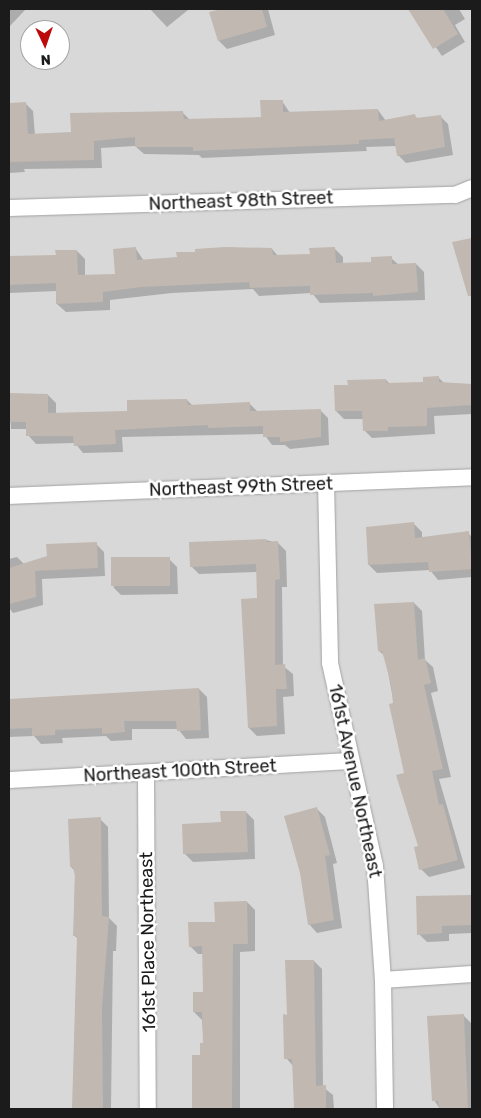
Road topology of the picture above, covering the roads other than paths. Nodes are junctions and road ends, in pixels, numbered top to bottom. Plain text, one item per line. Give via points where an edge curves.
1 (472, 188) edge
2 (9, 208) edge
3 (472, 477) edge
4 (326, 483) junction
5 (9, 496) edge
6 (350, 761) junction
7 (146, 774) junction
8 (9, 780) edge
9 (472, 974) edge
10 (383, 980) junction
11 (148, 1109) edge
12 (385, 1109) edge

1 - 2 street, Northeast 98th Street via 455,195
3 - 4 street, Northeast 99th Street
4 - 5 street, Northeast 99th Street
4 - 6 street, 161st Avenue Northeast via 330,663
6 - 7 street, Northeast 100th Street
6 - 10 street, 161st Avenue Northeast via 375,866
7 - 8 street, Northeast 100th Street
7 - 11 street, 161st Place Northeast
9 - 10 street
10 - 12 street, 161st Avenue Northeast

